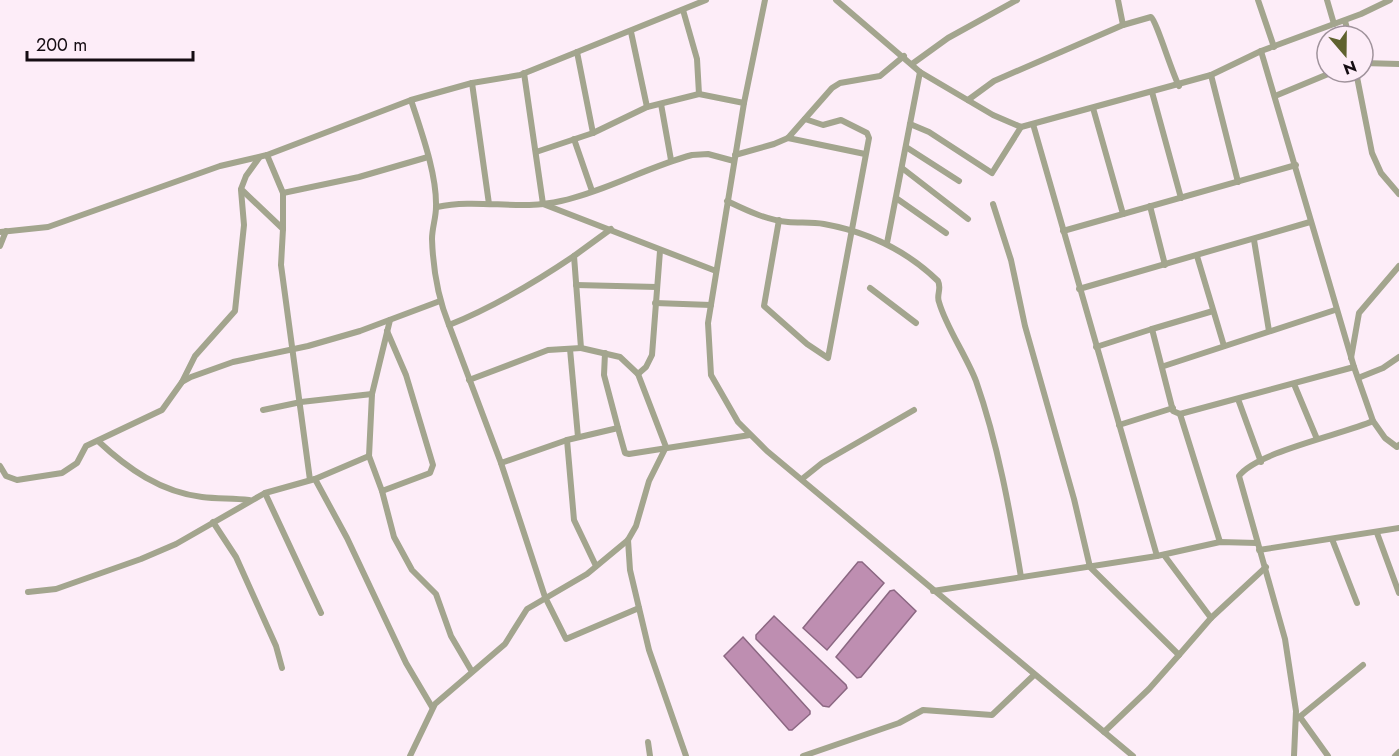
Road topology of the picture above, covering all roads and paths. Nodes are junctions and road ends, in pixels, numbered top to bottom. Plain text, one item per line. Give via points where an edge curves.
1 (706, 0) edge
2 (765, 0) edge
3 (836, 0) edge
4 (1017, 0) edge
5 (1118, 0) edge
6 (1258, 0) edge
7 (1328, 0) edge
8 (1390, 0) edge
9 (1380, 2) edge
10 (683, 10) junction
11 (1345, 21) junction
12 (1334, 24) joint
13 (1346, 24) edge
14 (1123, 25) junction
15 (1315, 31) edge
16 (631, 32) junction
17 (1274, 47) junction
18 (1261, 51) junction
19 (577, 52) junction
20 (904, 56) junction
21 (1375, 63) edge
22 (912, 64) junction
23 (1399, 64) edge
24 (920, 72) junction
25 (524, 73) junction
26 (1211, 75) junction
27 (1315, 80) edge
28 (471, 83) junction
29 (1358, 84) edge
30 (1179, 86) junction
31 (1152, 92) junction
32 (699, 94) junction
33 (1275, 96) junction
34 (411, 100) junction
35 (968, 100) junction
36 (744, 103) junction
37 (661, 104) junction
38 (647, 107) junction
39 (1093, 108) junction
40 (805, 120) junction
41 (910, 124) junction
42 (1033, 124) junction
43 (1021, 127) junction
44 (593, 133) junction
45 (788, 138) junction
46 (574, 139) junction
47 (906, 147) junction
48 (536, 152) junction
49 (865, 154) junction
50 (267, 155) junction
51 (428, 157) junction
52 (259, 158) junction
53 (734, 158) junction
54 (672, 160) junction
55 (1296, 165) junction
56 (902, 168) junction
57 (959, 181) dead end
58 (1238, 182) junction
59 (241, 189) junction
60 (592, 191) junction
61 (283, 193) junction
62 (1399, 194) edge
63 (896, 198) junction
64 (1181, 198) junction
65 (727, 201) junction
66 (489, 204) junction
67 (543, 204) junction
68 (993, 204) dead end
69 (1150, 206) junction
70 (436, 207) junction
71 (1123, 214) junction
72 (968, 219) dead end
73 (779, 220) junction
74 (1310, 220) junction
75 (283, 229) junction
76 (611, 230) junction
77 (852, 231) junction
78 (1063, 231) junction
79 (3, 232) edge
80 (946, 233) dead end
81 (1254, 240) junction
82 (887, 243) junction
83 (0, 246) edge
84 (660, 251) junction
85 (574, 256) junction
86 (1197, 256) junction
87 (1165, 265) junction
88 (1399, 266) edge
89 (716, 271) junction
90 (576, 285) junction
91 (657, 287) junction
92 (870, 288) dead end
93 (1079, 289) junction
94 (440, 301) junction
95 (655, 303) junction
96 (711, 305) junction
97 (1335, 310) junction
98 (1213, 311) junction
99 (390, 320) junction
100 (916, 323) dead end
101 (449, 325) junction
102 (1152, 329) junction
103 (387, 330) junction
104 (1269, 331) junction
105 (1224, 346) junction
106 (1096, 347) junction
107 (581, 348) junction
108 (294, 349) junction
109 (570, 350) junction
110 (605, 353) junction
111 (1399, 357) edge
112 (1351, 358) junction
113 (1164, 366) junction
114 (1354, 367) junction
115 (638, 374) junction
116 (1358, 378) junction
117 (469, 380) junction
118 (182, 382) junction
119 (1294, 384) junction
120 (372, 394) junction
121 (1238, 399) junction
122 (301, 402) junction
123 (1173, 408) junction
124 (263, 410) dead end
125 (914, 410) dead end
126 (1180, 414) junction
127 (1373, 421) junction
128 (1119, 425) junction
129 (618, 428) junction
130 (750, 435) junction
131 (578, 437) junction
132 (1317, 439) junction
133 (567, 440) junction
134 (98, 441) junction
135 (1399, 445) edge
136 (666, 447) junction
137 (369, 456) junction
138 (1261, 462) junction
139 (501, 463) junction
140 (0, 466) edge
141 (802, 479) junction
142 (313, 480) junction
143 (382, 491) junction
144 (265, 493) junction
145 (250, 500) junction
146 (213, 522) junction
147 (1399, 528) edge
148 (1377, 533) junction
149 (1332, 539) junction
150 (628, 540) junction
151 (1220, 542) junction
152 (1258, 547) junction
153 (1161, 556) junction
154 (596, 566) junction
155 (1089, 567) junction
156 (1266, 567) junction
157 (1022, 577) junction
158 (933, 591) junction
159 (28, 592) dead end
160 (1399, 593) edge
161 (545, 597) junction
162 (1358, 603) dead end
163 (639, 608) junction
164 (321, 613) dead end
165 (1211, 618) junction
166 (1179, 655) junction
167 (1362, 665) dead end
168 (282, 668) dead end
169 (471, 670) junction
170 (1034, 675) junction
171 (432, 707) junction
172 (1298, 718) junction
173 (1104, 732) junction
174 (648, 742) dead end
175 (1399, 753) edge
176 (410, 756) edge
177 (650, 756) edge
178 (687, 756) edge
179 (803, 756) edge
180 (1133, 756) edge
181 (1294, 756) edge
182 (1328, 756) edge
183 (1395, 756) edge

1 - 10 street
2 - 36 street
3 - 20 street
4 - 22 street via 948,38
5 - 14 street
6 - 17 street
7 - 12 street
8 - 9 street
9 - 11 street
10 - 16 street
10 - 32 street via 697,59
11 - 12 street
11 - 13 street
14 - 30 street via 1144,18 1155,19 1170,70
14 - 35 street via 994,81
15 - 17 street
16 - 19 street
16 - 38 street
17 - 18 street
18 - 26 street
18 - 33 street
19 - 25 street
19 - 44 street
20 - 22 street
20 - 40 street via 880,76 832,88
21 - 23 street
22 - 24 street
24 - 35 street
24 - 41 street
25 - 28 street
25 - 48 street
26 - 30 street
26 - 58 street
27 - 33 street
28 - 34 street
28 - 66 street
29 - 62 street via 1370,147 1381,173
30 - 31 street
31 - 39 street
31 - 64 street
32 - 36 street
32 - 37 street
33 - 55 street
34 - 50 street
34 - 51 street
35 - 43 street
36 - 53 street
37 - 38 street
37 - 54 street
38 - 44 street
39 - 42 street
39 - 71 street
40 - 45 street
40 - 49 street via 822,125 841,120 863,131 869,138
41 - 43 street via 992,173
41 - 47 street
42 - 43 street
42 - 78 street
44 - 46 street
45 - 49 street
45 - 53 street
46 - 48 street
46 - 60 street
47 - 56 street
47 - 57 street
48 - 67 street
49 - 77 street
50 - 52 street
50 - 61 street
51 - 61 street via 349,180
51 - 70 street
52 - 59 street
52 - 79 street via 220,166 48,227
53 - 54 street via 700,154
53 - 65 street
54 - 60 street
55 - 58 street
55 - 74 street
56 - 63 street
56 - 72 street
58 - 64 street
59 - 75 street
59 - 118 street via 243,225 235,311 195,356
60 - 67 street
61 - 75 street
63 - 80 street
63 - 82 street
64 - 69 street
65 - 73 street via 759,216
65 - 89 street
66 - 67 street
66 - 70 street via 458,202
67 - 76 street
68 - 155 street via 1011,260
69 - 71 street
69 - 87 street
70 - 94 street via 432,239
71 - 78 street
73 - 77 street via 822,223
73 - 77 street via 764,306 828,358
74 - 81 street
74 - 97 street
75 - 108 street via 281,265
76 - 84 street
76 - 85 street
77 - 82 street
78 - 93 street
79 - 83 street
81 - 86 street
81 - 104 street
82 - 157 street via 940,284 938,301 969,364 995,450
84 - 89 street
84 - 91 street
85 - 90 street
85 - 101 street via 527,288
86 - 87 street
86 - 98 street
87 - 93 street
88 - 112 street via 1359,313
89 - 96 street
90 - 91 street
90 - 107 street
91 - 95 street
92 - 100 street
93 - 106 street
94 - 99 street
94 - 101 street
95 - 96 street
95 - 115 street via 652,355
96 - 130 street via 711,375
97 - 104 street
97 - 112 street
98 - 102 street
98 - 105 street
99 - 103 street
99 - 108 street
101 - 117 street
102 - 106 street
102 - 113 street
103 - 120 street
103 - 143 street via 406,375 433,465 430,473
104 - 105 street
105 - 113 street
106 - 128 street
107 - 109 street
107 - 110 street
108 - 118 street via 233,362
108 - 122 street
109 - 117 street via 548,350
109 - 131 street
110 - 115 street via 620,357
110 - 129 street via 604,375
111 - 116 street
112 - 114 street
113 - 123 street
114 - 116 street
114 - 119 street
115 - 136 street
116 - 127 street
117 - 139 street
118 - 134 street via 162,410
119 - 121 street
119 - 132 street
120 - 122 street
120 - 137 street
121 - 126 street
121 - 138 street
122 - 124 street
122 - 142 street
123 - 126 street
123 - 128 street
125 - 141 street via 822,463
126 - 151 street
127 - 132 street
127 - 135 street via 1385,438
128 - 153 street
129 - 131 street
129 - 136 street via 625,453
130 - 136 street
130 - 141 street
131 - 133 street
132 - 138 street
133 - 139 street
133 - 154 street via 574,520
134 - 140 street via 82,449 70,470 48,477 10,479
134 - 145 street via 122,463 161,486 204,497
136 - 150 street
137 - 142 street
137 - 143 street
138 - 152 street via 1239,476
139 - 161 street
141 - 158 street
142 - 144 street
142 - 171 street via 347,538 406,663
143 - 169 street via 401,551 419,578 436,594 451,636
144 - 145 street
144 - 164 street
145 - 146 street
146 - 159 street via 141,559 56,589
146 - 168 street via 236,557
147 - 148 street
148 - 149 street
148 - 160 street
149 - 152 street
149 - 162 street
150 - 154 street
150 - 163 street
151 - 152 street
151 - 153 street
152 - 156 street
153 - 155 street
153 - 165 street
154 - 161 street
155 - 157 street
155 - 166 street
156 - 165 street
156 - 172 street via 1285,639
157 - 158 street
158 - 170 street
161 - 163 street via 567,640
161 - 169 street via 527,609 505,644
163 - 178 street via 656,677
165 - 166 street
166 - 173 street
167 - 172 street
169 - 171 street
170 - 173 street
170 - 179 street via 992,715 923,710 899,723
171 - 176 street
172 - 181 street
172 - 182 street
173 - 180 street
174 - 177 street
175 - 183 street

